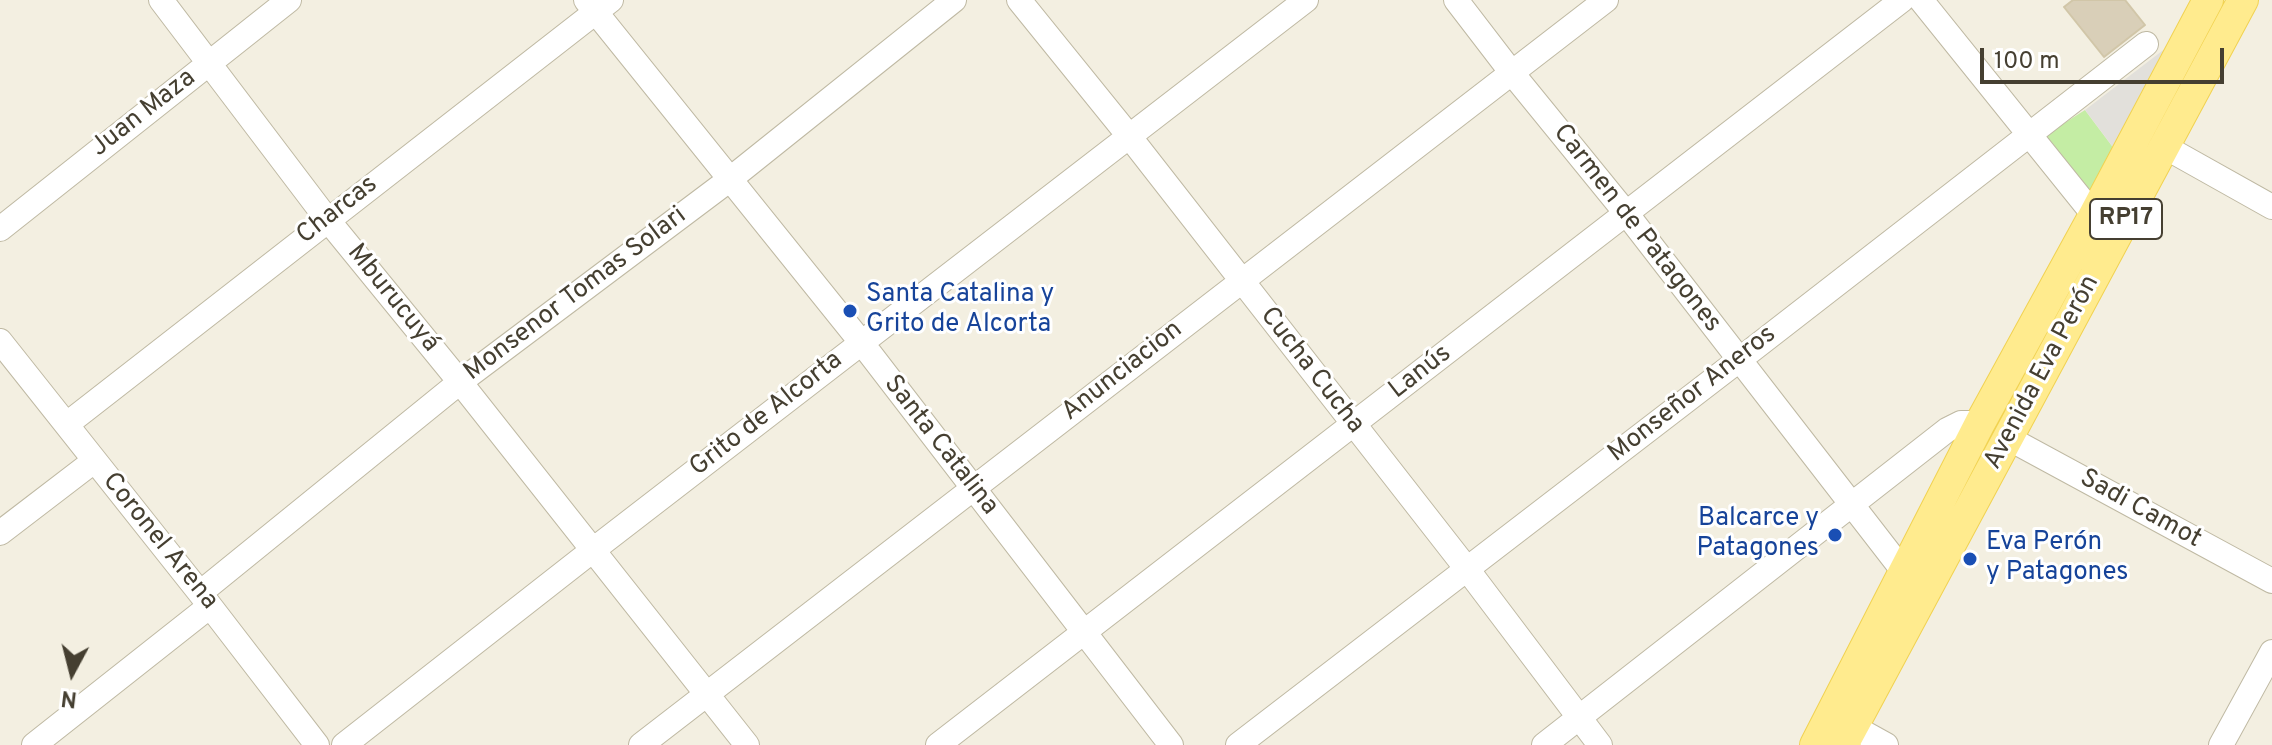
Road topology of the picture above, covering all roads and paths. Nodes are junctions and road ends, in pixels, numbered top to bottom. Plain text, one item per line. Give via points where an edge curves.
1 (161, 0) edge
2 (289, 0) edge
3 (954, 0) edge
4 (1019, 0) edge
5 (1306, 0) edge
6 (1456, 0) edge
7 (1606, 0) edge
8 (1902, 0) edge
9 (1921, 0) edge
10 (2208, 0) edge
11 (2243, 0) edge
12 (597, 4) edge
13 (2146, 44) dead end
14 (210, 62) junction
15 (1512, 73) junction
16 (2030, 134) junction
17 (1129, 136) junction
18 (2165, 147) junction
19 (729, 180) junction
20 (2272, 207) edge
21 (1626, 213) junction
22 (2094, 215) junction
23 (327, 219) junction
24 (0, 229) edge
25 (1241, 280) junction
26 (0, 341) edge
27 (861, 342) junction
28 (1739, 360) junction
29 (460, 382) junction
30 (1980, 423) junction
31 (67, 424) junction
32 (1353, 426) junction
33 (2008, 438) junction
34 (94, 461) junction
35 (972, 488) junction
36 (1853, 504) junction
37 (0, 533) edge
38 (593, 550) junction
39 (1467, 569) junction
40 (1904, 572) junction
41 (2272, 581) edge
42 (205, 599) junction
43 (1085, 631) junction
44 (2272, 652) edge
45 (706, 694) junction
46 (1580, 718) junction
47 (1842, 729) edge
48 (34, 745) edge
49 (317, 745) edge
50 (344, 745) edge
51 (641, 745) edge
52 (747, 745) edge
53 (938, 745) edge
54 (1171, 745) edge
55 (1238, 745) edge
56 (1544, 745) edge
57 (1600, 745) edge
58 (1815, 745) edge
59 (1886, 745) edge
60 (2221, 745) edge

1 - 14 street, Mburucuyá
2 - 14 street, Juan Maza
3 - 19 street, Monsenor Tomas Solari
4 - 17 street, Cucha Cucha
5 - 17 street, Grito de Alcorta
6 - 15 street, Carmen de Patagones
7 - 15 street, Anunciacion
8 - 21 street, Lanús
9 - 16 street
10 - 22 main road, Avenida Eva Perón / RP17
11 - 18 main road, Avenida Eva Perón / RP17
12 - 19 street, Santa Catalina
12 - 23 street, Charcas
13 - 16 street, Monseñor Aneros
14 - 23 street, Mburucuyá
14 - 24 street, Juan Maza
15 - 21 street, Carmen de Patagones
15 - 25 street, Anunciacion
16 - 22 street
16 - 28 street, Monseñor Aneros
17 - 25 street, Cucha Cucha
17 - 27 street, Grito de Alcorta
18 - 20 street
18 - 33 main road, Avenida Eva Perón / RP17
19 - 27 street, Santa Catalina
19 - 29 street, Monsenor Tomas Solari
21 - 28 street, Carmen de Patagones
21 - 32 street, Lanús
22 - 30 main road, Avenida Eva Perón / RP17
23 - 29 street, Mburucuyá
23 - 31 street, Charcas
25 - 32 street, Cucha Cucha
25 - 35 street, Anunciacion
26 - 31 street, Coronel Arena
27 - 35 street, Santa Catalina
27 - 38 street, Grito de Alcorta
28 - 36 street, Carmen de Patagones
28 - 39 street, Monseñor Aneros
29 - 38 street, Mburucuyá
29 - 42 street, Monsenor Tomas Solari
30 - 36 street via 1947,430
30 - 40 main road, Avenida Eva Perón / RP17
31 - 34 street, Coronel Arena
32 - 39 street, Cucha Cucha
32 - 43 street, Lanús
33 - 41 street, Sadi Camot
33 - 47 main road, Avenida Eva Perón / RP17
34 - 37 street
34 - 42 street, Coronel Arena
35 - 43 street, Santa Catalina
35 - 45 street, Anunciacion
36 - 40 street, Carmen de Patagones
36 - 46 street
38 - 45 street, Mburucuyá
38 - 50 street, Grito de Alcorta
39 - 46 street, Cucha Cucha
39 - 55 street, Monseñor Aneros
40 - 47 main road, Avenida Eva Perón / RP17
42 - 48 street, Monsenor Tomas Solari
42 - 49 street, Coronel Arena
43 - 53 street, Lanús
43 - 54 street, Santa Catalina
44 - 60 street
45 - 51 street, Anunciacion
45 - 52 street, Mburucuyá
46 - 56 street
46 - 57 street, Cucha Cucha
47 - 58 main road, Avenida Eva Perón / RP17
47 - 59 street

